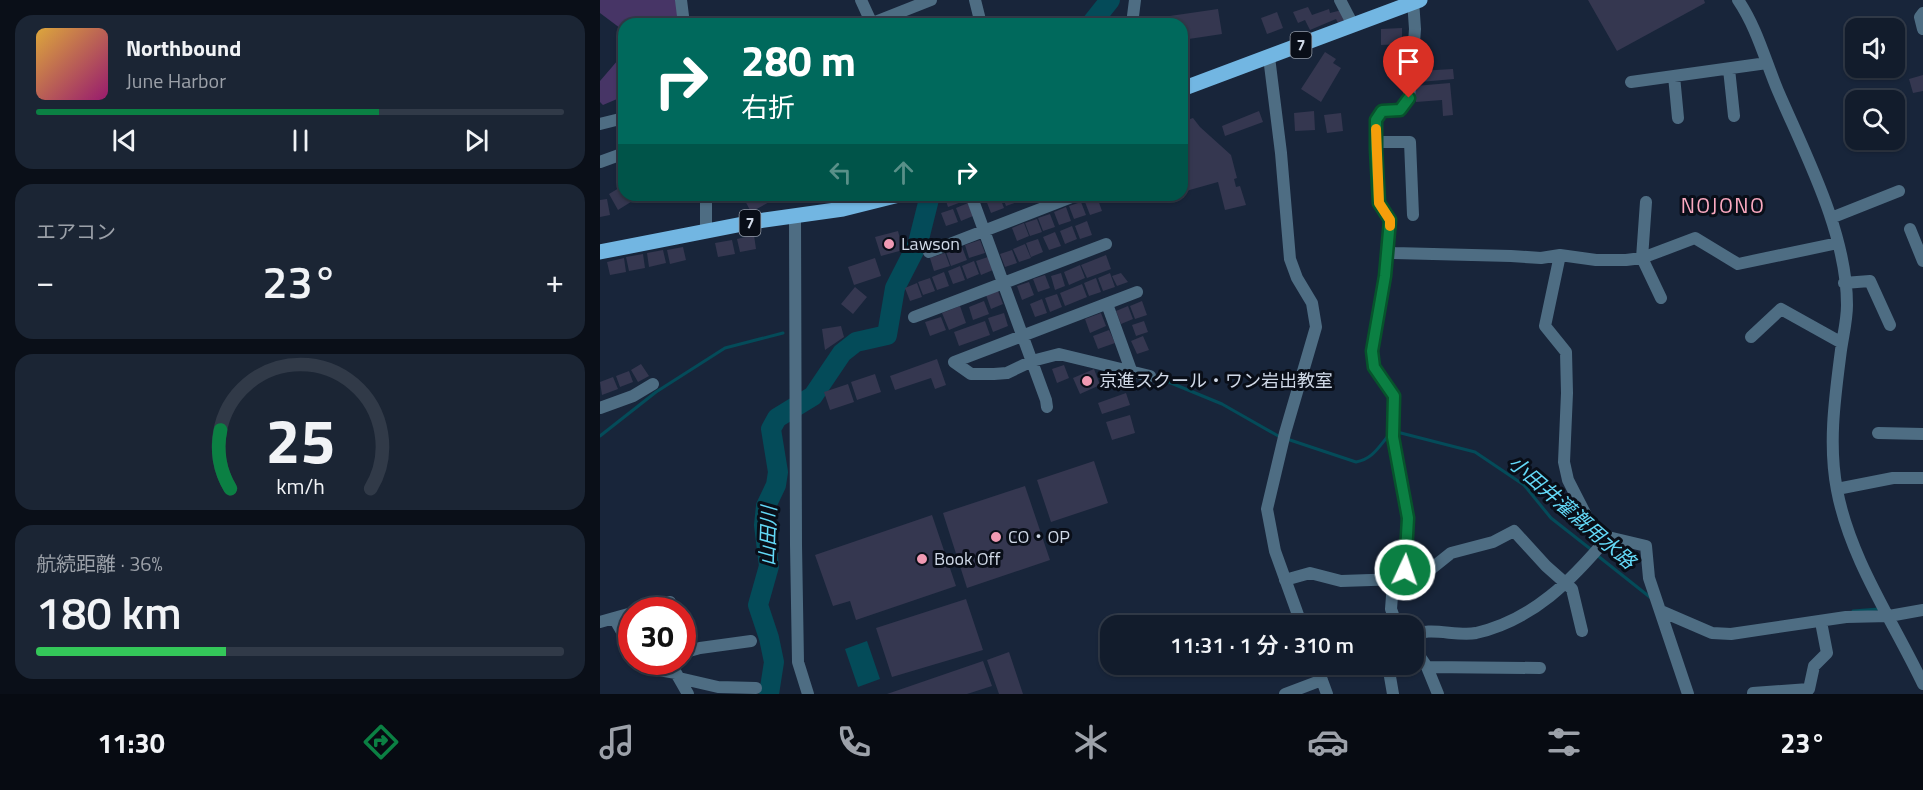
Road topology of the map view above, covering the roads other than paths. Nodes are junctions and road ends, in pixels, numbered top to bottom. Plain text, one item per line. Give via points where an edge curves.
1 (681, 0) edge
2 (861, 0) edge
3 (931, 0) edge
4 (975, 0) edge
5 (1135, 0) edge
6 (1340, 0) edge
7 (1738, 0) edge
8 (1416, 1) edge
9 (1923, 13) edge
10 (683, 18) edge
11 (868, 18) edge
12 (886, 18) edge
13 (980, 18) edge
14 (1133, 18) edge
15 (1353, 25) junction
16 (1923, 29) edge
17 (1269, 57) junction
18 (1767, 63) junction
19 (1729, 69) junction
20 (1674, 76) junction
21 (1632, 82) dead end
22 (1188, 87) edge
23 (1734, 116) dead end
24 (1678, 118) dead end
25 (618, 120) edge
26 (600, 124) edge
27 (1375, 142) junction
28 (618, 155) edge
29 (600, 162) edge
30 (1899, 191) dead end
31 (706, 201) edge
32 (875, 201) edge
33 (973, 201) edge
34 (1062, 201) edge
35 (1646, 202) dead end
36 (1413, 215) dead end
37 (795, 216) junction
38 (1831, 218) junction
39 (1910, 229) dead end
40 (706, 231) junction
41 (984, 231) junction
42 (1838, 243) junction
43 (1106, 244) dead end
44 (1388, 250) junction
45 (600, 252) edge
46 (929, 252) dead end
47 (1560, 255) junction
48 (1642, 258) junction
49 (1923, 261) edge
50 (1003, 283) junction
51 (1844, 283) junction
52 (1137, 292) dead end
53 (1661, 298) dead end
54 (1107, 304) junction
55 (914, 317) dead end
56 (1890, 325) dead end
57 (1023, 336) junction
58 (1751, 337) dead end
59 (1842, 343) junction
60 (1032, 361) junction
61 (1132, 372) junction
62 (1150, 376) dead end
63 (653, 384) dead end
64 (1047, 407) dead end
65 (600, 408) edge
66 (1878, 433) dead end
67 (1923, 434) edge
68 (1923, 478) edge
69 (1837, 489) junction
70 (1608, 537) junction
71 (1401, 579) junction
72 (1285, 580) junction
73 (1566, 583) junction
74 (1923, 610) edge
75 (1661, 611) junction
76 (1298, 615) edge
77 (1393, 615) edge
78 (1889, 616) junction
79 (618, 617) edge
80 (614, 618) junction
81 (600, 622) edge
82 (1821, 622) junction
83 (618, 625) edge
84 (1424, 631) edge
85 (1582, 631) dead end
86 (751, 641) dead end
87 (696, 649) edge
88 (1424, 663) edge
89 (1427, 667) junction
90 (1540, 668) dead end
91 (677, 675) edge
92 (1320, 675) edge
93 (1390, 675) edge
94 (679, 678) junction
95 (1322, 681) junction
96 (1923, 684) edge
97 (756, 688) dead end
98 (1753, 693) edge
99 (688, 694) edge
100 (808, 694) edge
101 (1285, 694) edge
102 (1327, 694) edge
103 (1393, 694) edge
104 (1438, 694) edge
105 (1689, 694) edge

1 - 10 street
2 - 11 street
3 - 12 street
4 - 13 street
5 - 14 street
6 - 15 street
7 - 18 street via 1753,23
8 - 15 main road, 7
8 - 27 street via 1409,98 1400,110 1382,111 1376,120
9 - 16 street
15 - 17 main road, 7
17 - 22 main road, 7
17 - 72 street via 1290,259 1312,303 1316,327 1267,509
18 - 19 street
18 - 38 street
19 - 20 street
19 - 23 street
20 - 21 street
20 - 24 street
25 - 26 street
27 - 36 street via 1410,142
27 - 44 street via 1379,203 1390,220
28 - 29 street
30 - 38 street
31 - 40 street
32 - 37 main road, 7
33 - 41 street
34 - 41 street
35 - 48 street
37 - 40 main road, 7
37 - 100 street via 798,662
38 - 42 street
39 - 49 street
40 - 45 main road, 7
41 - 46 street
41 - 50 street
42 - 48 street via 1738,264 1695,238
42 - 51 street
43 - 50 street
44 - 47 street via 1541,258
44 - 71 street via 1372,351 1374,367 1394,396 1393,437 1408,518
47 - 48 street via 1596,260
47 - 70 street via 1545,326 1566,352 1564,462 1568,480 1589,521
48 - 53 street
50 - 55 street
50 - 57 street
51 - 56 street via 1870,281
51 - 59 street via 1847,306
52 - 54 street
54 - 57 street
54 - 61 street
57 - 60 street
57 - 60 street via 954,362 971,374 994,374 1007,373
58 - 59 street via 1781,309
59 - 69 street via 1833,416 1832,459
60 - 61 street via 1059,354
60 - 64 street
61 - 62 street
63 - 65 street
66 - 67 street
68 - 69 street via 1893,478
69 - 78 street via 1844,522
70 - 73 street
70 - 75 street via 1646,546 1649,578
71 - 72 street via 1341,580 1310,573
71 - 73 street via 1431,569 1451,553 1493,542 1514,531
71 - 77 street via 1392,596
72 - 76 street
73 - 84 street via 1534,609 1475,633
73 - 85 street via 1572,589
74 - 78 street
75 - 82 street via 1712,633
75 - 105 street
78 - 82 street
78 - 96 street
79 - 80 street
80 - 81 street
80 - 83 street
82 - 98 street via 1827,652 1814,666 1809,689
86 - 87 street
88 - 89 street
89 - 90 street
89 - 104 street
91 - 94 street
92 - 95 street
93 - 103 street
94 - 97 street via 718,687
94 - 99 street
95 - 101 street
95 - 102 street

